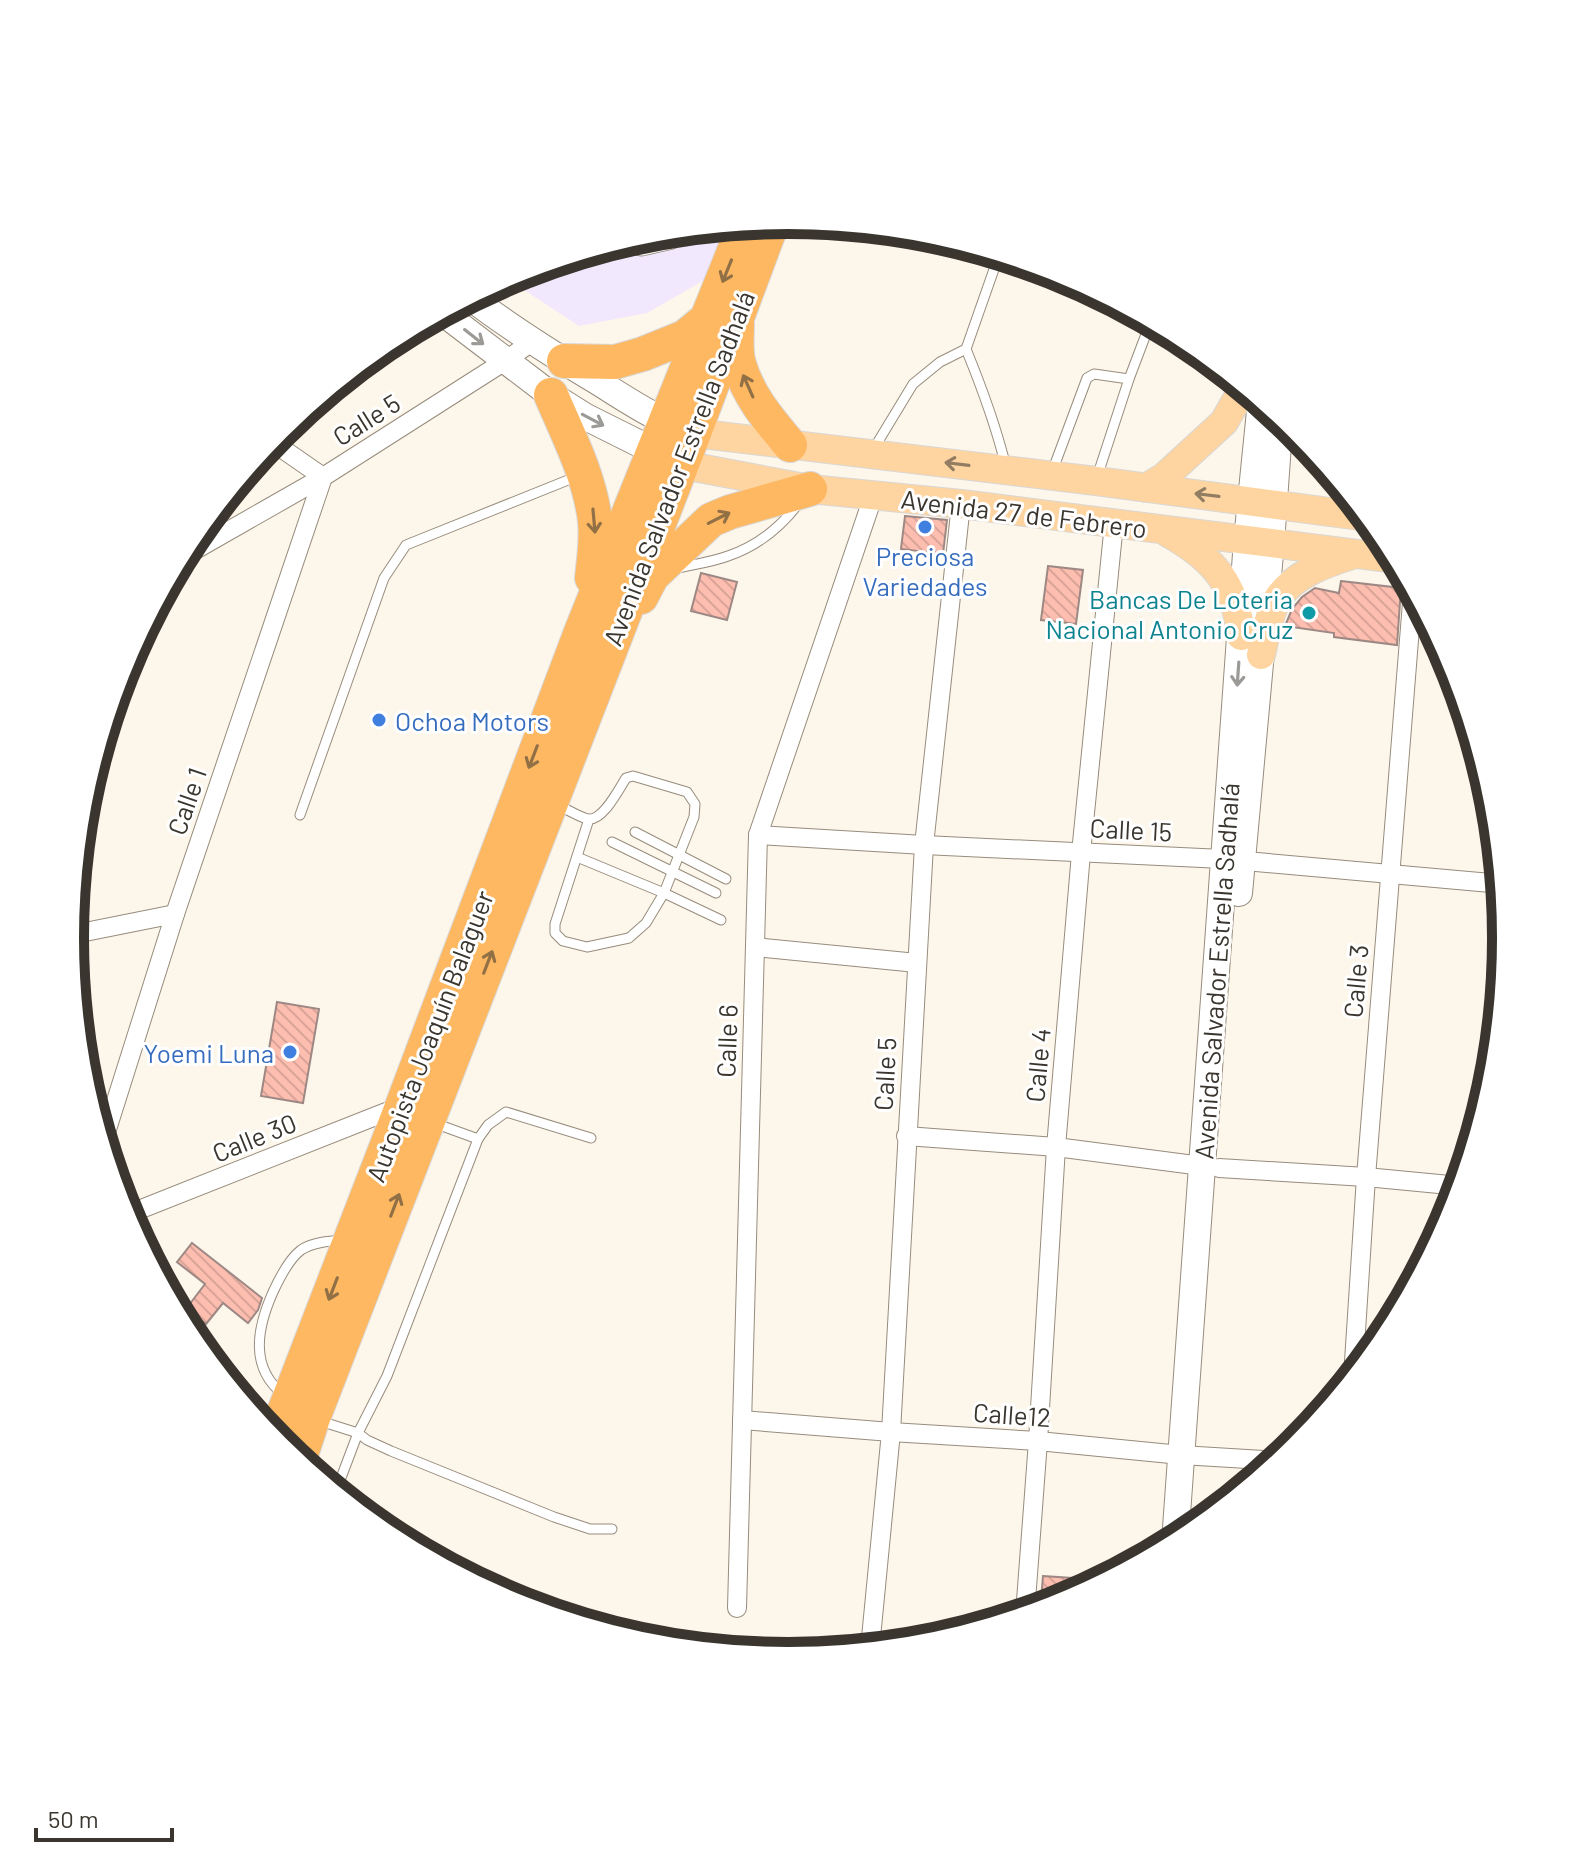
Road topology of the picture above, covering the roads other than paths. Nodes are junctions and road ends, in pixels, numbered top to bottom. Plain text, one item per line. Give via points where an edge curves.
1 (766, 234) edge
2 (742, 235) edge
3 (673, 244) edge
4 (637, 250) edge
5 (995, 265) edge
6 (480, 305) edge
7 (723, 316) junction
8 (452, 320) edge
9 (1147, 332) edge
10 (533, 341) junction
11 (966, 349) junction
12 (505, 361) junction
13 (564, 361) junction
14 (1129, 379) junction
15 (551, 395) junction
16 (1239, 396) edge
17 (1261, 416) edge
18 (1277, 431) edge
19 (674, 442) junction
20 (790, 445) junction
21 (282, 449) edge
22 (871, 453) junction
23 (1007, 470) junction
24 (583, 474) junction
25 (1051, 475) junction
26 (323, 477) junction
27 (1096, 481) junction
28 (1146, 488) junction
29 (810, 489) junction
30 (874, 494) junction
31 (1262, 502) junction
32 (961, 504) junction
33 (1351, 515) edge
34 (1114, 523) junction
35 (1164, 530) junction
36 (1259, 542) junction
37 (206, 543) edge
38 (1354, 554) junction
39 (1380, 557) edge
40 (1411, 610) edge
41 (581, 632) junction
42 (1251, 646) junction
43 (583, 716) junction
44 (550, 802) junction
45 (300, 815) dead end
46 (589, 819) junction
47 (635, 832) dead end
48 (758, 835) junction
49 (612, 842) dead end
50 (924, 845) junction
51 (1081, 853) junction
52 (678, 854) junction
53 (577, 857) junction
54 (1232, 860) junction
55 (671, 871) junction
56 (1390, 873) junction
57 (726, 879) dead end
58 (1490, 883) edge
59 (664, 893) junction
60 (716, 893) dead end
61 (175, 914) junction
62 (721, 920) dead end
63 (84, 932) edge
64 (755, 947) junction
65 (917, 963) junction
66 (414, 1115) junction
67 (109, 1123) edge
68 (906, 1136) junction
69 (591, 1138) dead end
70 (478, 1139) junction
71 (1056, 1147) junction
72 (1210, 1167) junction
73 (1366, 1177) junction
74 (1448, 1185) edge
75 (139, 1210) edge
76 (351, 1240) junction
77 (1354, 1357) edge
78 (302, 1409) junction
79 (742, 1420) junction
80 (283, 1429) edge
81 (891, 1432) junction
82 (358, 1433) junction
83 (1038, 1441) junction
84 (300, 1445) edge
85 (1190, 1455) junction
86 (1262, 1460) edge
87 (340, 1481) edge
88 (1193, 1514) edge
89 (1178, 1525) edge
90 (612, 1529) dead end
91 (1026, 1601) edge
92 (737, 1608) dead end
93 (871, 1637) edge

1 - 7 highway, Avenida Salvador Estrella Sadhalá
2 -> 7 highway, Avenida Salvador Estrella Sadhalá
3 - 4 lane
5 - 11 lane
6 - 10 main road
7 - 13 highway via 667,345 615,362
7 - 19 highway, Avenida Salvador Estrella Sadhalá
20 -> 7 highway via 759,408
8 -> 12 main road
9 - 14 lane
10 - 12 street, Calle 5
10 - 13 main road
11 - 22 lane via 913,384
11 - 23 lane
12 - 15 main road
12 - 26 street, Calle 5
13 - 19 main road via 650,414
14 - 25 lane via 1094,374 1087,378
14 - 27 lane
15 -> 19 main road via 586,417
15 - 24 highway
16 - 28 main road via 1224,422
17 - 31 main road, Avenida Salvador Estrella Sadhalá
18 - 31 main road, Avenida Salvador Estrella Sadhalá
19 - 20 main road, Avenida 27 de Febrero
19 - 29 main road, Avenida 27 de Febrero via 699,468
19 - 41 highway, Avenida Salvador Estrella Sadhalá
19 - 43 highway, Avenida Salvador Estrella Sadhalá
20 - 22 main road, Avenida 27 de Febrero
21 - 26 street
23 -> 22 main road, Avenida 27 de Febrero
23 - 25 main road, Avenida 27 de Febrero
24 -> 41 highway via 595,525 591,587
24 - 45 lane via 406,545 384,578
25 - 27 main road, Avenida 27 de Febrero
26 - 37 street, Calle 5
26 - 61 street, Calle 1
27 - 28 main road, Avenida 27 de Febrero
31 -> 28 main road, Avenida 27 de Febrero
29 - 30 main road, Avenida 27 de Febrero
29 - 43 highway via 711,520 652,576
30 - 32 main road, Avenida 27 de Febrero
30 - 48 street, Calle 6
31 - 33 main road, Avenida 27 de Febrero
31 - 36 main road, Avenida Salvador Estrella Sadhalá
32 - 34 main road, Avenida 27 de Febrero
32 - 50 street, Calle 5
34 - 35 main road, Avenida 27 de Febrero
34 - 51 street, Calle 4
35 - 36 main road, Avenida 27 de Febrero
35 - 42 main road via 1218,573 1232,592
36 - 38 main road, Avenida 27 de Febrero
36 - 42 main road, Avenida Salvador Estrella Sadhalá
38 - 39 main road, Avenida 27 de Febrero
38 - 42 main road via 1293,583 1278,598
40 - 56 street, Calle 3
41 -> 66 highway, Autopista Joaquín Balaguer
42 - 54 main road, Avenida Salvador Estrella Sadhalá
43 - 44 highway, Autopista Joaquín Balaguer
44 - 46 lane
66 -> 44 highway, Autopista Joaquín Balaguer
46 - 52 lane via 605,810 629,776 687,792 695,804 694,817
46 - 53 lane
47 - 52 lane
48 - 50 street, Calle 15
48 - 64 street, Calle 6
49 - 55 lane
50 - 51 street, Calle 15
50 - 65 street, Calle 5
51 - 54 street, Calle 15
51 - 71 street, Calle 4
52 - 55 lane
52 - 57 lane
53 - 59 lane
53 - 59 lane via 555,924 563,941 587,947 629,938 646,923
54 - 56 street, Calle 15
54 - 72 main road, Avenida Salvador Estrella Sadhalá
55 - 59 lane
55 - 60 lane
56 - 58 street, Calle 15
56 - 73 street, Calle 3
59 - 62 lane
61 - 63 street
61 - 67 street, Calle 1
64 - 65 street
64 - 79 street, Calle 6
65 - 68 street, Calle 5
66 - 70 lane
66 - 75 street, Calle 30 via 386,1112
66 - 76 highway, Autopista Joaquín Balaguer
78 -> 66 highway, Autopista Joaquín Balaguer
68 - 71 street
68 - 81 street, Calle 5
69 - 70 lane via 506,1112
70 - 82 lane via 387,1376
71 - 72 street
71 - 83 street, Calle 4
72 - 73 street
72 - 85 main road, Avenida Salvador Estrella Sadhalá
73 - 74 street
73 - 77 street, Calle 3
76 -> 78 highway, Autopista Joaquín Balaguer
76 - 78 lane via 325,1241 302,1250 281,1274 266,1308 258,1338 263,1368 272,1385
78 - 80 highway, Autopista Joaquín Balaguer
78 - 82 lane
78 - 84 highway, Autopista Joaquín Balaguer
79 - 81 street, Calle12
79 - 92 street, Calle 6
81 - 83 street, Calle12
81 - 93 street, Calle 5
82 - 87 lane
82 - 90 lane via 554,1517 590,1529
83 - 85 street, Calle12
83 - 91 street, Calle 4
85 - 86 street, Calle12
85 - 88 main road, Avenida Salvador Estrella Sadhalá
85 - 89 main road, Avenida Salvador Estrella Sadhalá

